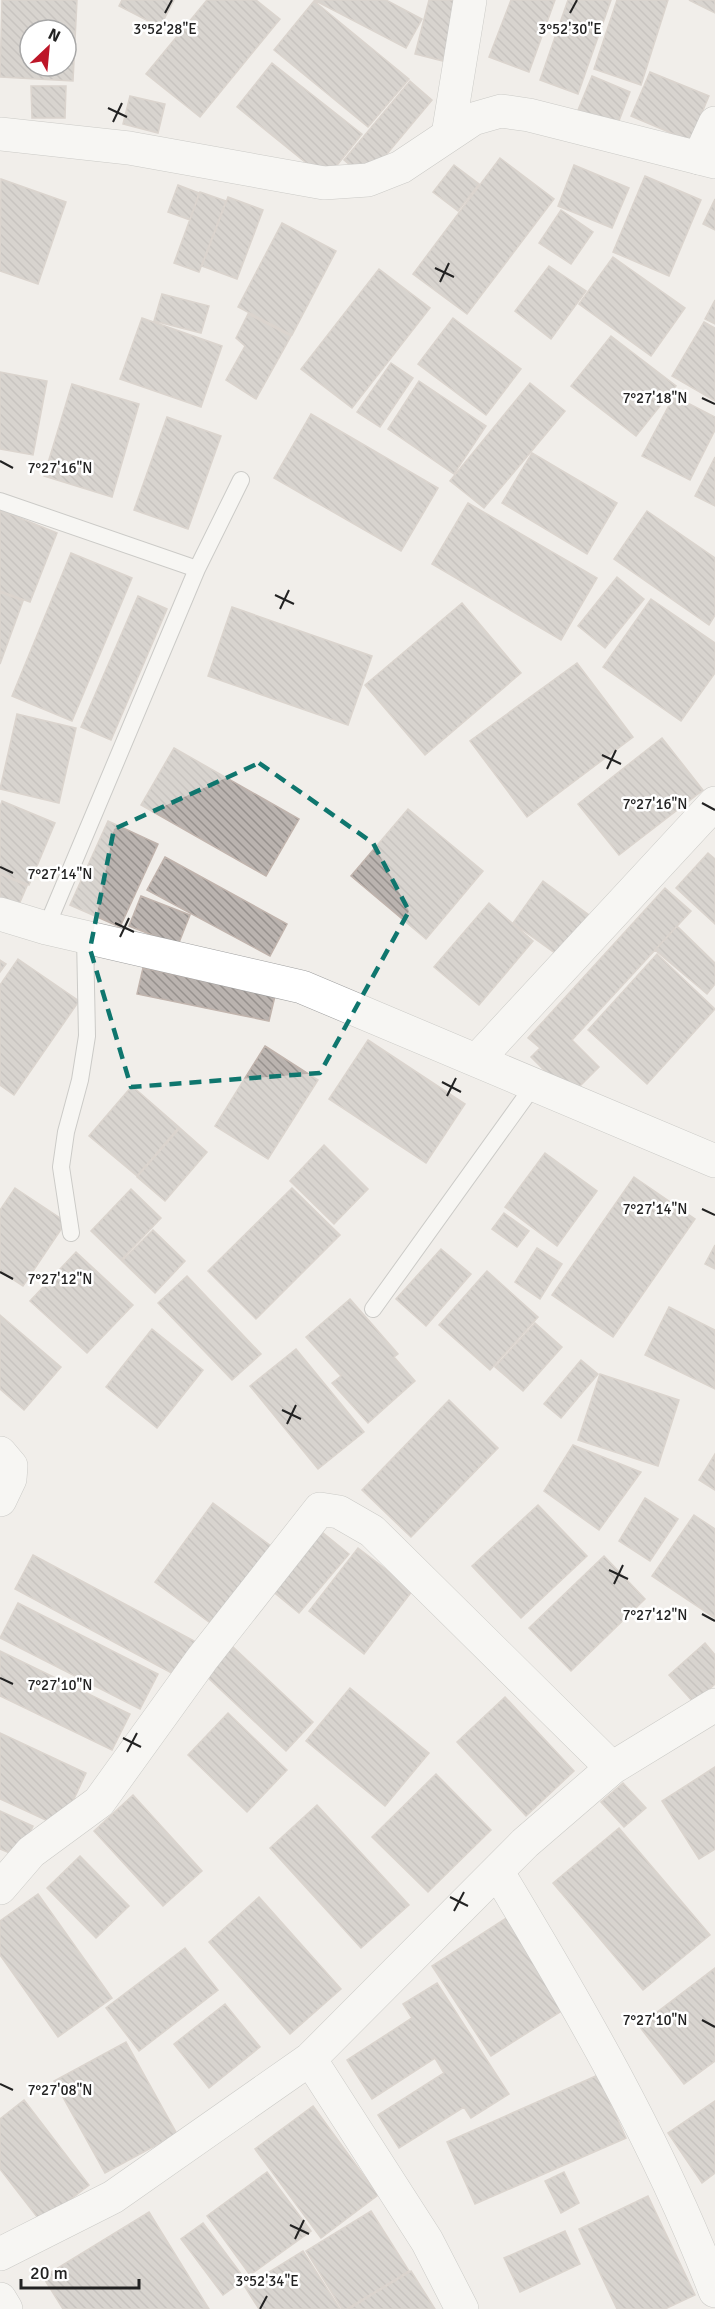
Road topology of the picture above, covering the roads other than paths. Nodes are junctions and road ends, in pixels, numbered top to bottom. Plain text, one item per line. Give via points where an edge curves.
1 (470, 0) edge
2 (715, 123) edge
3 (0, 134) edge
4 (448, 135) junction
5 (707, 160) edge
6 (241, 480) dead end
7 (0, 501) edge
8 (197, 569) junction
9 (715, 803) edge
10 (0, 914) edge
11 (46, 928) junction
12 (85, 937) junction
13 (477, 1060) junction
14 (534, 1085) junction
15 (715, 1161) edge
16 (71, 1233) dead end
17 (373, 1309) dead end
18 (0, 1453) edge
19 (0, 1500) edge
20 (715, 1705) edge
21 (612, 1768) junction
22 (496, 1871) junction
23 (0, 1888) edge
24 (309, 2059) junction
25 (0, 2253) edge
26 (715, 2291) edge
27 (0, 2299) edge
28 (6, 2309) edge
29 (462, 2309) edge

1 - 4 street
2 - 5 street
3 - 4 street via 129,148 324,183 368,180 401,167
4 - 5 street via 473,119 501,111
6 - 8 lane
7 - 8 lane
8 - 11 lane
9 - 13 street
10 - 11 street
11 - 12 street
12 - 13 street via 302,987
12 - 16 lane via 87,1036 61,1167
13 - 14 street
14 - 15 street
14 - 17 lane
18 - 19 street via 11,1466 10,1479
20 - 21 street
21 - 22 street
21 - 23 street via 372,1532 339,1512 320,1509 202,1659 99,1802 31,1852
22 - 24 street
22 - 26 street via 604,2055 695,2239
24 - 25 street via 113,2197
24 - 29 street via 427,2241
27 - 28 street

